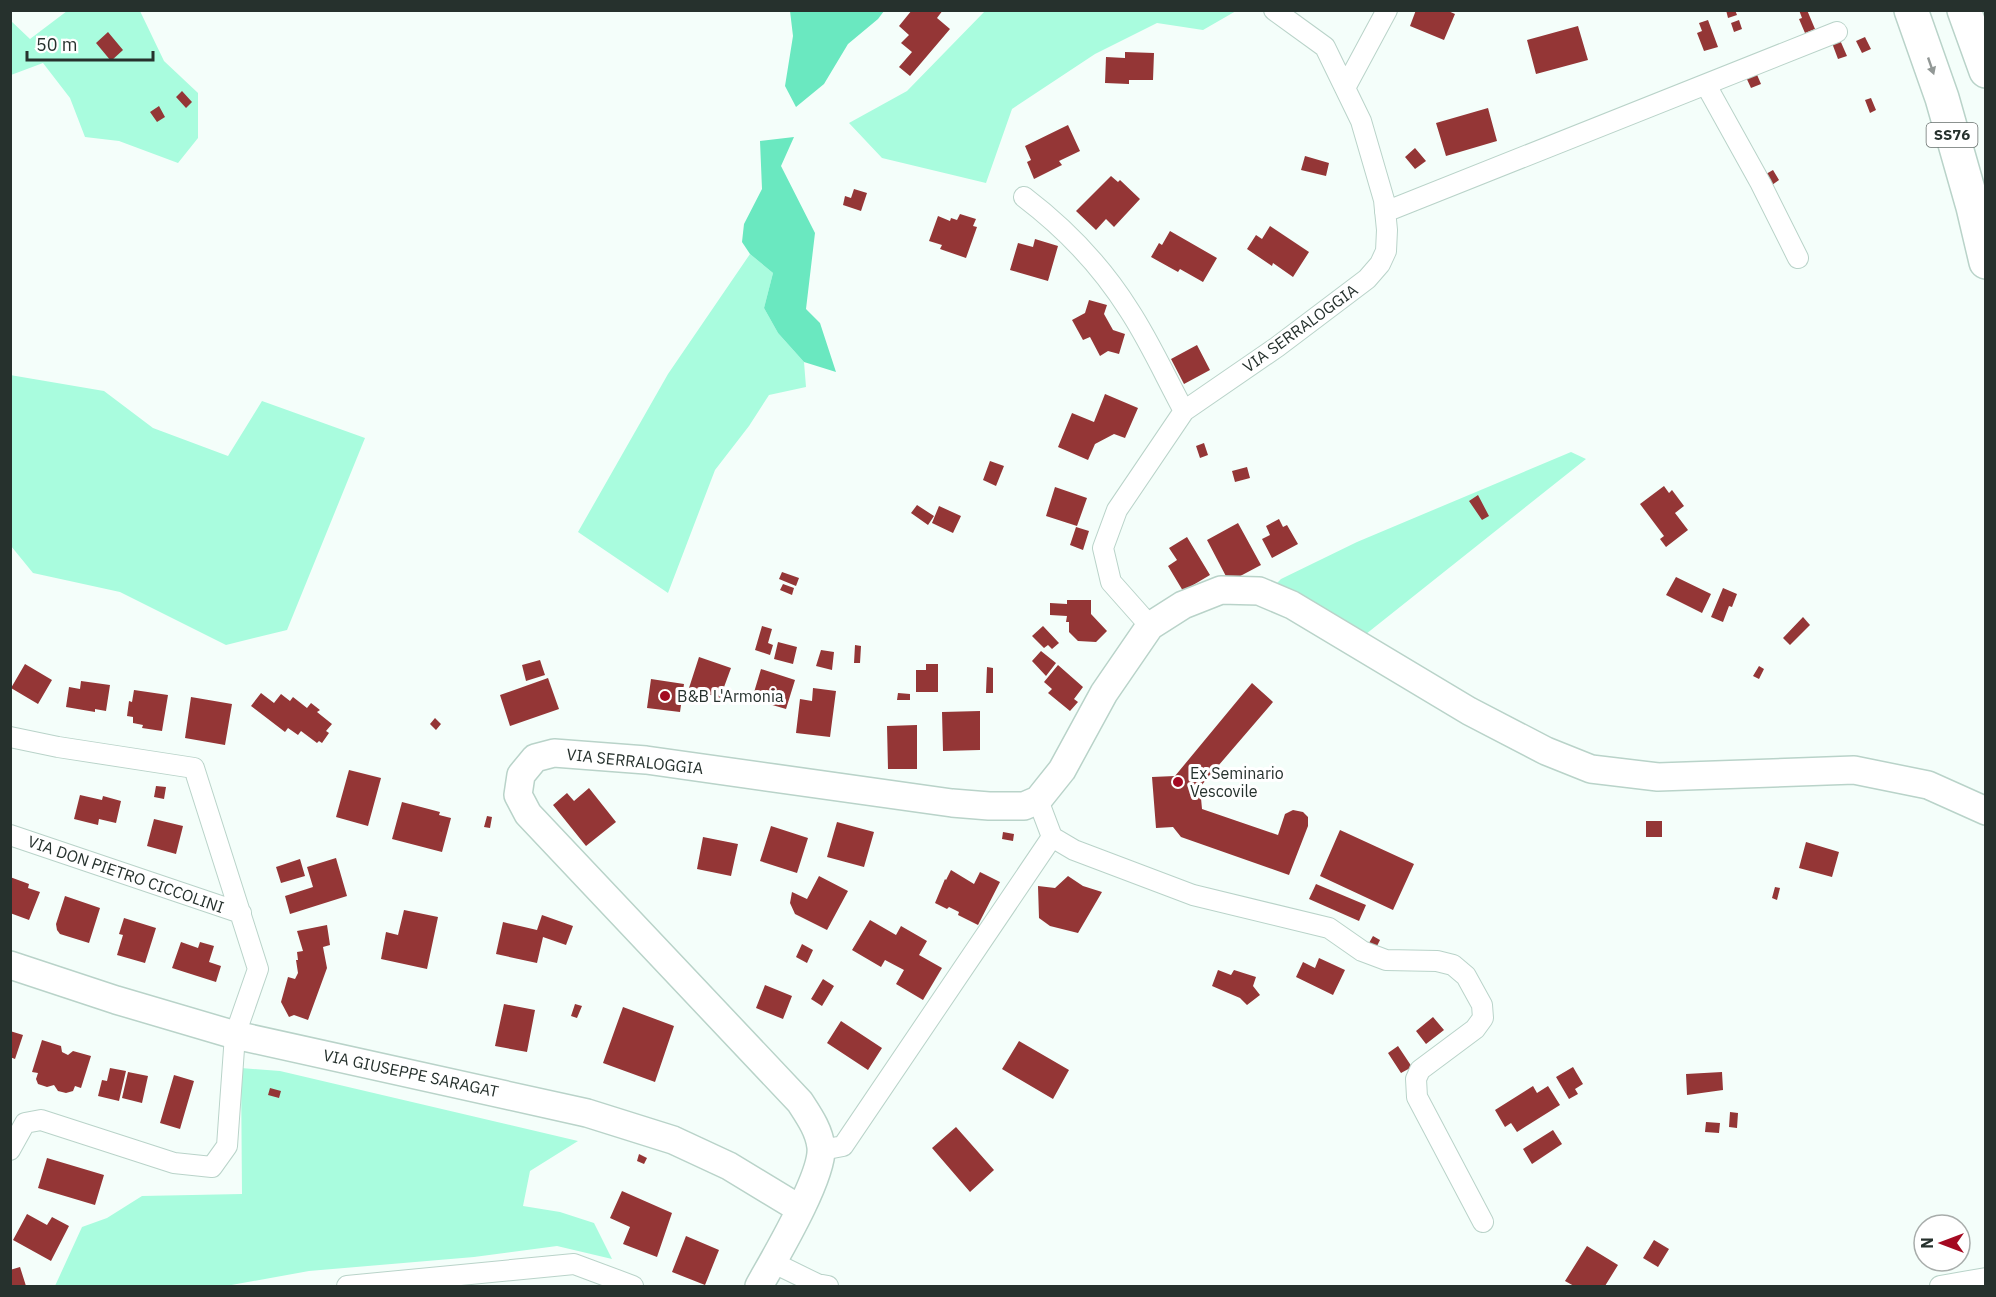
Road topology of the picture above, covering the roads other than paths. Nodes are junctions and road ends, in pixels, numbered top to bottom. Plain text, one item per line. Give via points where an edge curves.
1 (1274, 10) edge
2 (1386, 10) edge
3 (1911, 10) edge
4 (1964, 10) edge
5 (1837, 32) dead end
6 (1986, 71) edge
7 (1706, 85) junction
8 (1345, 88) junction
9 (1024, 196) dead end
10 (1385, 212) junction
11 (1798, 258) dead end
12 (1986, 262) edge
13 (1184, 411) junction
14 (1150, 626) junction
15 (10, 736) edge
16 (1038, 800) junction
17 (1986, 812) edge
18 (10, 835) edge
19 (1052, 837) junction
20 (241, 913) junction
21 (10, 965) edge
22 (235, 1035) junction
23 (10, 1150) edge
24 (822, 1150) junction
25 (800, 1209) junction
26 (1483, 1222) dead end
27 (772, 1262) junction
28 (1986, 1278) edge
29 (347, 1287) edge
30 (633, 1287) edge
31 (759, 1287) edge
32 (828, 1287) edge
33 (1940, 1287) edge

1 - 8 street, VIA SERRALOGGIA via 1325,47
2 - 8 street
3 -> 12 highway, SS76 via 1942,98
4 - 6 highway
5 - 7 street
7 - 10 street
7 - 11 street
8 - 10 street, VIA SERRALOGGIA via 1361,121
9 - 13 street via 1056,222 1096,265 1130,310
10 - 13 street, VIA SERRALOGGIA via 1386,251 1367,279
13 - 14 street, VIA SERRALOGGIA via 1117,510 1103,548 1111,582
14 - 16 main road via 1104,693 1062,770
14 - 17 main road via 1183,604 1221,590 1259,591 1292,605 1469,711 1546,751 1591,769 1658,777 1854,770 1928,785
15 - 20 street, VIA DON PIETRO CICCOLINI via 194,768
16 - 19 street
16 - 24 main road, VIA SERRALOGGIA via 1024,806 952,803 646,760 554,753 535,758 521,775 518,795 528,814 800,1102 817,1130
18 - 20 street, VIA DON PIETRO CICCOLINI
19 - 24 street via 843,1146
19 - 26 street via 1074,850 1193,895 1329,928 1362,951 1386,960 1437,961 1453,965 1466,976 1482,1005 1483,1018 1475,1029 1420,1070 1416,1078 1417,1097
20 - 22 street, VIA DON PIETRO CICCOLINI via 258,969
21 - 22 main road, VIA GIUSEPPE SARAGAT
22 - 23 street, VIA DON PIETRO CICCOLINI via 227,1146 212,1167 174,1162 41,1120 25,1123
22 - 25 main road, VIA GIUSEPPE SARAGAT via 587,1113 673,1140 729,1166
24 - 25 main road via 813,1183
25 - 27 main road
27 - 31 main road
27 - 32 street
28 - 33 street
29 - 30 street via 574,1264

